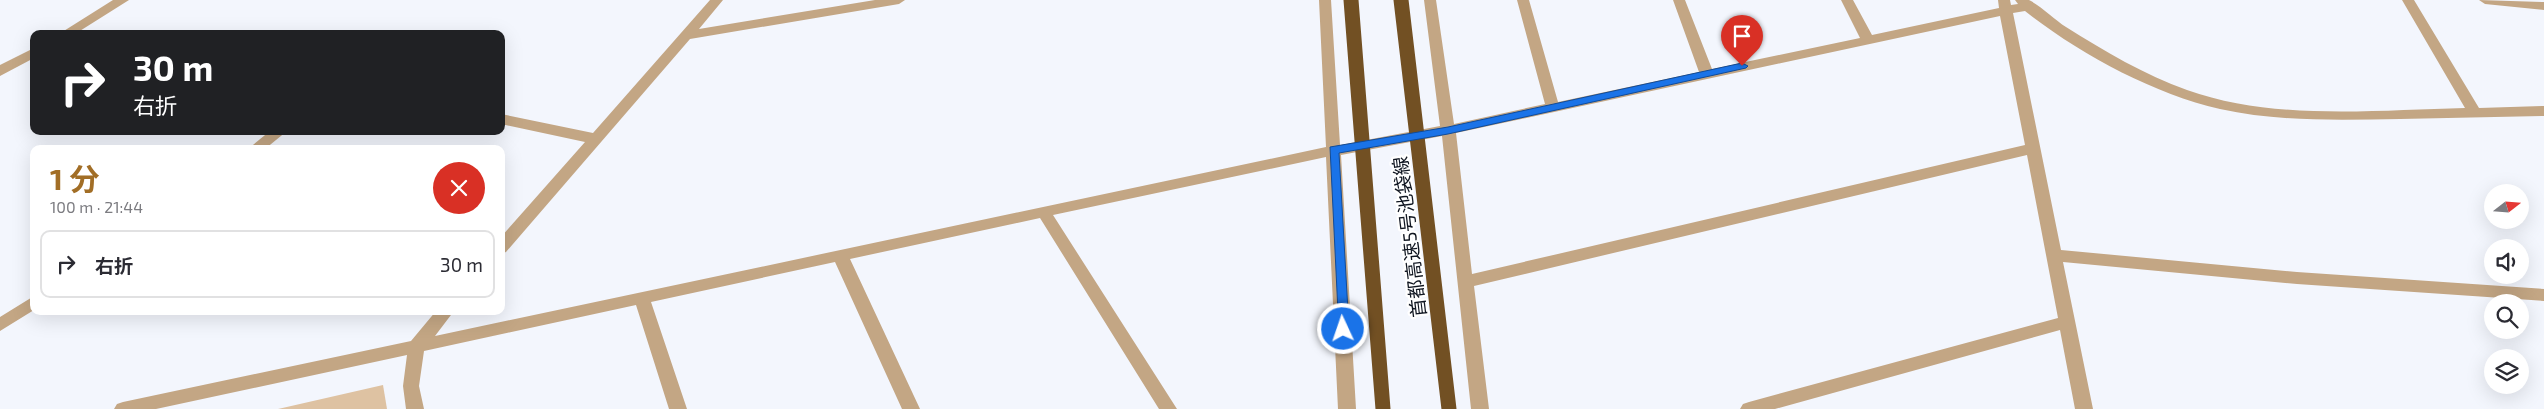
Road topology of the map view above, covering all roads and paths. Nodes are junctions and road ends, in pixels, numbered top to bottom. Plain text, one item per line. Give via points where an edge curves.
1 (123, 0) edge
2 (717, 0) edge
3 (899, 0) edge
4 (1325, 0) edge
5 (1351, 0) edge
6 (1401, 0) edge
7 (1430, 0) edge
8 (1523, 0) edge
9 (1679, 0) edge
10 (1847, 0) edge
11 (2408, 0) edge
12 (2485, 0) edge
13 (2024, 3) edge
14 (2005, 5) edge
15 (2544, 6) edge
16 (72, 30) edge
17 (685, 36) junction
18 (1867, 40) junction
19 (30, 54) edge
20 (0, 71) edge
21 (1707, 74) junction
22 (1552, 108) junction
23 (2544, 111) edge
24 (2475, 113) junction
25 (505, 120) edge
26 (1448, 130) junction
27 (274, 135) edge
28 (595, 139) junction
29 (261, 145) edge
30 (2033, 148) junction
31 (1333, 150) junction
32 (1043, 211) junction
33 (505, 243) edge
34 (2054, 254) junction
35 (840, 255) junction
36 (1465, 282) junction
37 (2544, 294) edge
38 (641, 297) junction
39 (30, 305) edge
40 (443, 315) edge
41 (2066, 322) junction
42 (0, 325) edge
43 (416, 346) junction
44 (123, 409) edge
45 (415, 409) edge
46 (678, 409) edge
47 (911, 409) edge
48 (1168, 409) edge
49 (1347, 409) edge
50 (1383, 409) edge
51 (1449, 409) edge
52 (1480, 409) edge
53 (1749, 409) edge
54 (2084, 409) edge

1 - 16 street
2 - 17 street
3 - 17 street
4 - 31 street
5 - 50 highway, 首都高速5号池袋線, bridge
6 - 51 highway, 首都高速5号池袋線, bridge
7 - 26 street
8 - 22 street
9 - 21 street
10 - 18 street
11 - 24 street
12 - 15 street
13 - 14 street
13 - 24 street via 2089,47 2136,73 2195,98 2240,108 2292,114
14 - 18 street
14 - 30 street
17 - 28 street
18 - 21 street
19 - 20 street
21 - 22 street
22 - 26 street
23 - 24 street
25 - 28 street
26 - 31 street
26 - 36 street
27 - 29 street
28 - 33 street
30 - 34 street
30 - 36 street
31 - 32 street
31 - 49 street
32 - 35 street
32 - 48 street
34 - 37 street via 2297,278
34 - 41 street
35 - 38 street
35 - 47 street
36 - 52 street
38 - 43 street
38 - 46 street
39 - 42 street
40 - 43 street
41 - 53 street
41 - 54 street
43 - 44 street
43 - 45 street via 411,386

